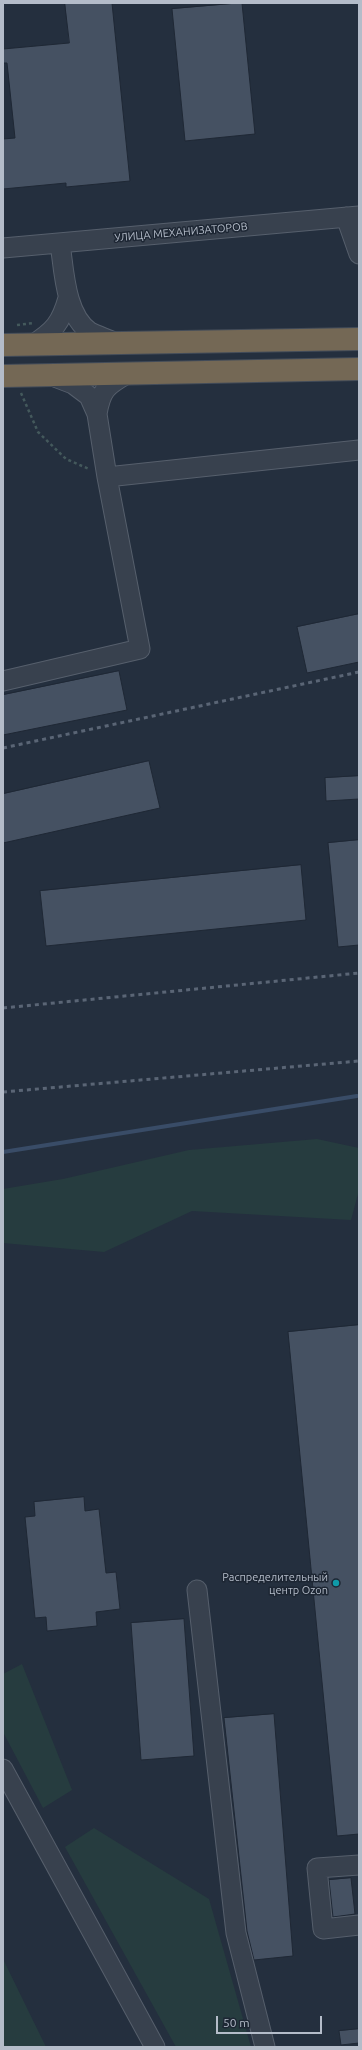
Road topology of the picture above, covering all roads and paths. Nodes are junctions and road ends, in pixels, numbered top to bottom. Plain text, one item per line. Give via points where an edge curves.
1 (352, 216) edge
2 (60, 243) junction
3 (3, 248) edge
4 (359, 254) edge
5 (68, 298) junction
6 (359, 339) edge
7 (118, 344) junction
8 (3, 345) edge
9 (32, 345) junction
10 (359, 369) edge
11 (127, 374) junction
12 (3, 376) edge
13 (52, 376) junction
14 (20, 391) dead end
15 (97, 414) junction
16 (359, 450) edge
17 (107, 477) junction
18 (3, 681) edge
19 (197, 1590) dead end
20 (3, 1769) edge
21 (359, 1865) edge
22 (359, 1925) edge
23 (155, 2047) edge
24 (265, 2047) edge

1 - 2 street, УЛИЦА МЕХАНИЗАТОРОВ
1 - 4 street
2 - 3 street, УЛИЦА МЕХАНИЗАТОРОВ
2 - 5 street
5 - 7 street via 77,316 90,331
5 - 9 street via 63,316 52,332
6 - 7 highway
7 - 9 highway
8 - 9 highway
10 - 11 highway
11 - 13 highway
11 - 15 street via 109,384 100,396
12 - 13 highway
13 - 15 street via 73,384 89,396
14 - 17 path via 38,432 66,459
15 - 17 street
16 - 17 street
17 - 18 street via 140,649
19 - 24 street via 236,1933
20 - 23 street
21 - 22 street via 317,1868 323,1929

